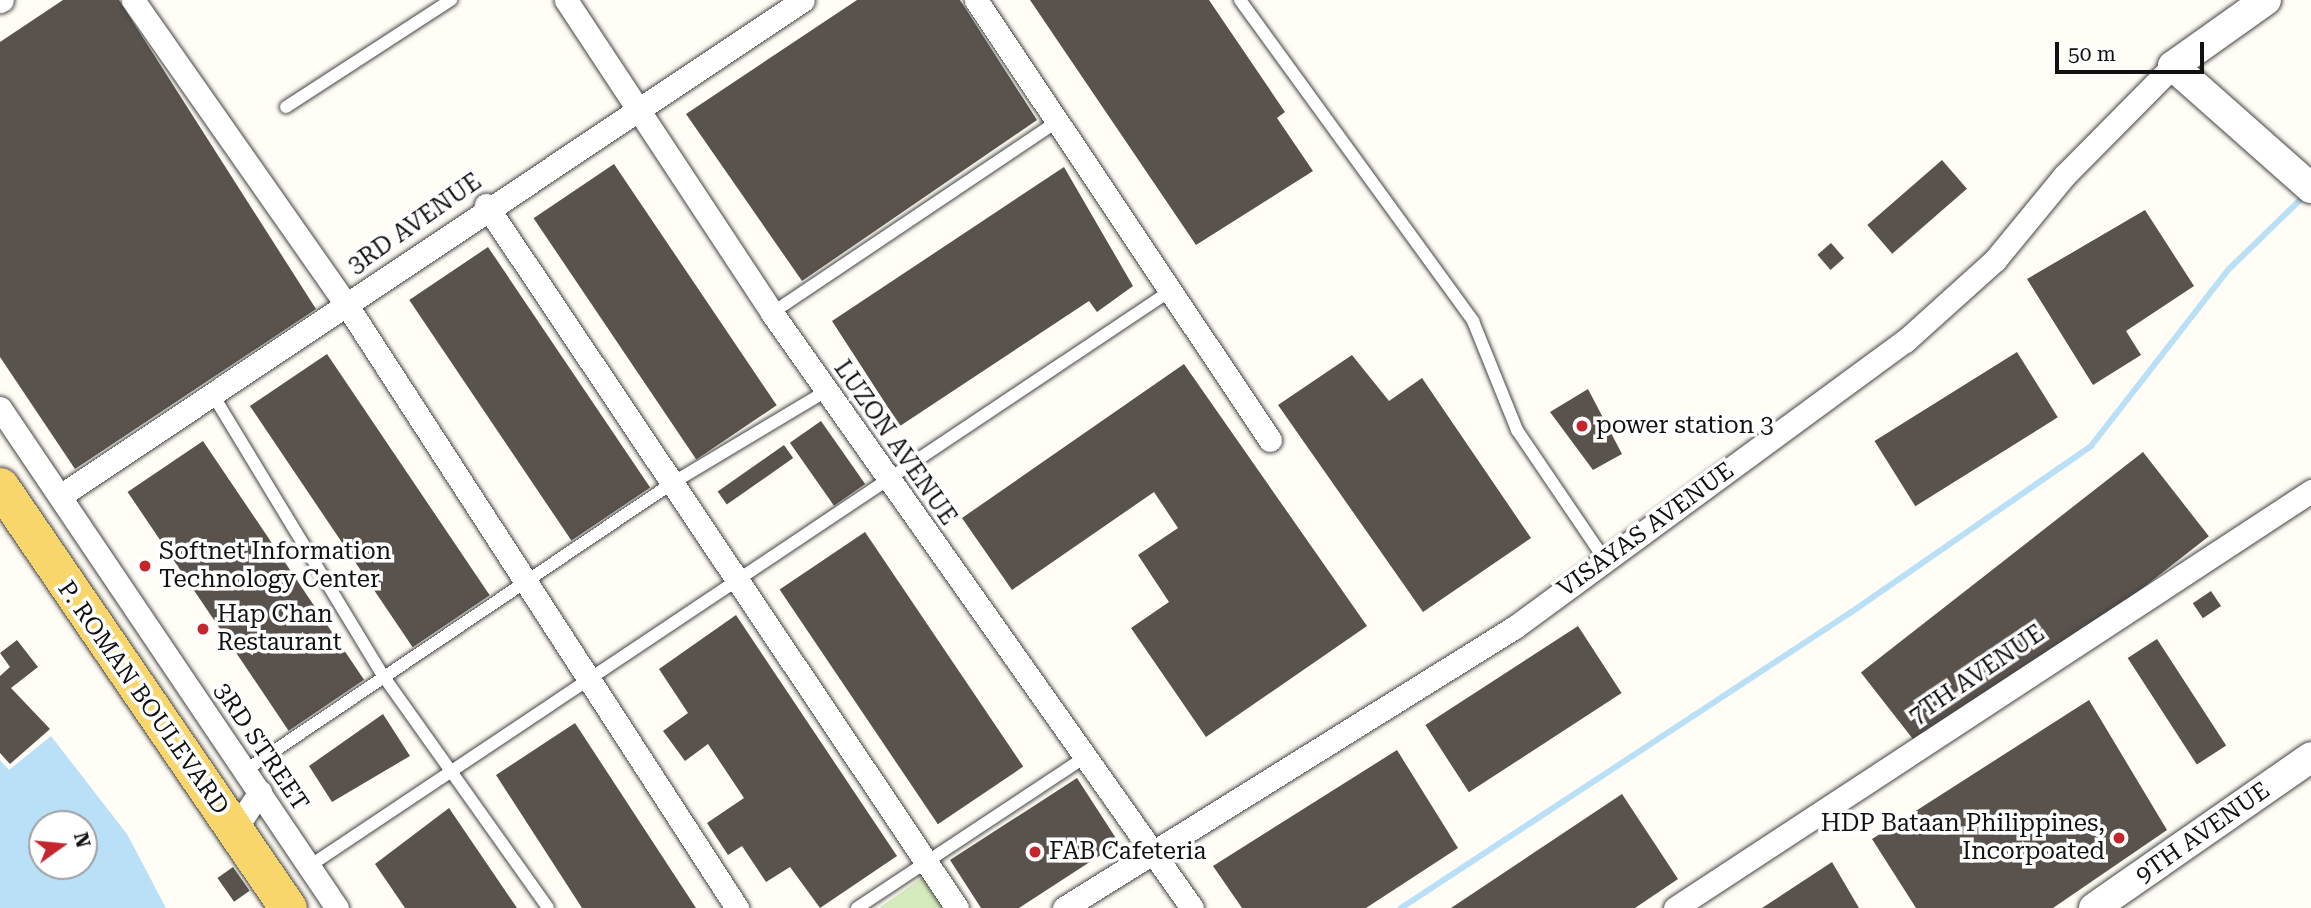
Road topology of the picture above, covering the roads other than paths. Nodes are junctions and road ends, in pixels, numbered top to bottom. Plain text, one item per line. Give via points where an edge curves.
1 (133, 0) edge
2 (451, 0) edge
3 (566, 0) edge
4 (803, 0) edge
5 (976, 0) edge
6 (1240, 0) edge
7 (2266, 0) edge
8 (2173, 66) junction
9 (286, 107) dead end
10 (640, 108) junction
11 (1059, 120) junction
12 (2311, 188) edge
13 (486, 205) junction
14 (1170, 291) junction
15 (346, 304) junction
16 (772, 313) junction
17 (826, 391) junction
18 (213, 396) junction
19 (0, 408) edge
20 (1270, 440) dead end
21 (674, 482) junction
22 (889, 482) junction
23 (0, 486) edge
24 (2311, 491) edge
25 (60, 496) junction
26 (1605, 560) junction
27 (101, 562) junction
28 (54, 570) junction
29 (527, 579) junction
30 (738, 580) junction
31 (384, 677) junction
32 (593, 678) junction
33 (1085, 757) junction
34 (2311, 757) edge
35 (246, 770) junction
36 (450, 771) junction
37 (260, 792) junction
38 (235, 829) junction
39 (1154, 848) junction
40 (926, 861) junction
41 (308, 867) junction
42 (288, 908) edge
43 (337, 908) edge
44 (548, 908) edge
45 (737, 908) edge
46 (857, 908) edge
47 (957, 908) edge
48 (1064, 908) edge
49 (1192, 908) edge
50 (1675, 908) edge
51 (2094, 908) edge

1 - 15 street
2 - 9 lane
3 - 10 street, LUZON AVENUE
4 - 10 street, 3RD AVENUE
5 - 11 street
6 - 26 lane via 1473,321 1517,430
7 - 8 street, VISAYAS AVENUE
8 - 12 street
8 - 26 street, VISAYAS AVENUE via 1952,302
10 - 13 street, 3RD AVENUE
10 - 16 street, LUZON AVENUE
11 - 14 street
11 - 16 lane
13 - 15 street, 3RD AVENUE
13 - 21 street
14 - 20 street
14 - 22 lane
15 - 18 street, 3RD AVENUE
15 - 29 street
16 - 17 street, LUZON AVENUE
17 - 21 lane
17 - 22 street, LUZON AVENUE
18 - 25 street, 3RD AVENUE
18 - 31 lane
19 - 25 street, 3RD STREET
21 - 29 lane
21 - 30 street
22 - 30 lane
22 - 33 street, LUZON AVENUE
23 - 28 main road, P. ROMAN BOULEVARD
24 - 50 street, 7TH AVENUE
25 - 27 street, 3RD STREET
26 - 39 street, VISAYAS AVENUE via 1515,626
27 - 28 street
27 - 35 street, 3RD STREET
28 - 38 main road, P. ROMAN BOULEVARD
29 - 31 lane
29 - 32 street
30 - 32 lane
30 - 40 street
31 - 35 lane
31 - 36 lane
32 - 36 lane
32 - 45 street
33 - 39 street, LUZON AVENUE
33 - 40 lane
34 - 51 street, 9TH AVENUE
35 - 37 street, 3RD STREET
36 - 41 lane
36 - 44 lane
37 - 38 street
37 - 41 street, 3RD STREET
38 - 42 main road, P. ROMAN BOULEVARD
39 - 48 street, VISAYAS AVENUE
39 - 49 street, LUZON AVENUE
40 - 46 lane
40 - 47 street
41 - 43 street, 3RD STREET

